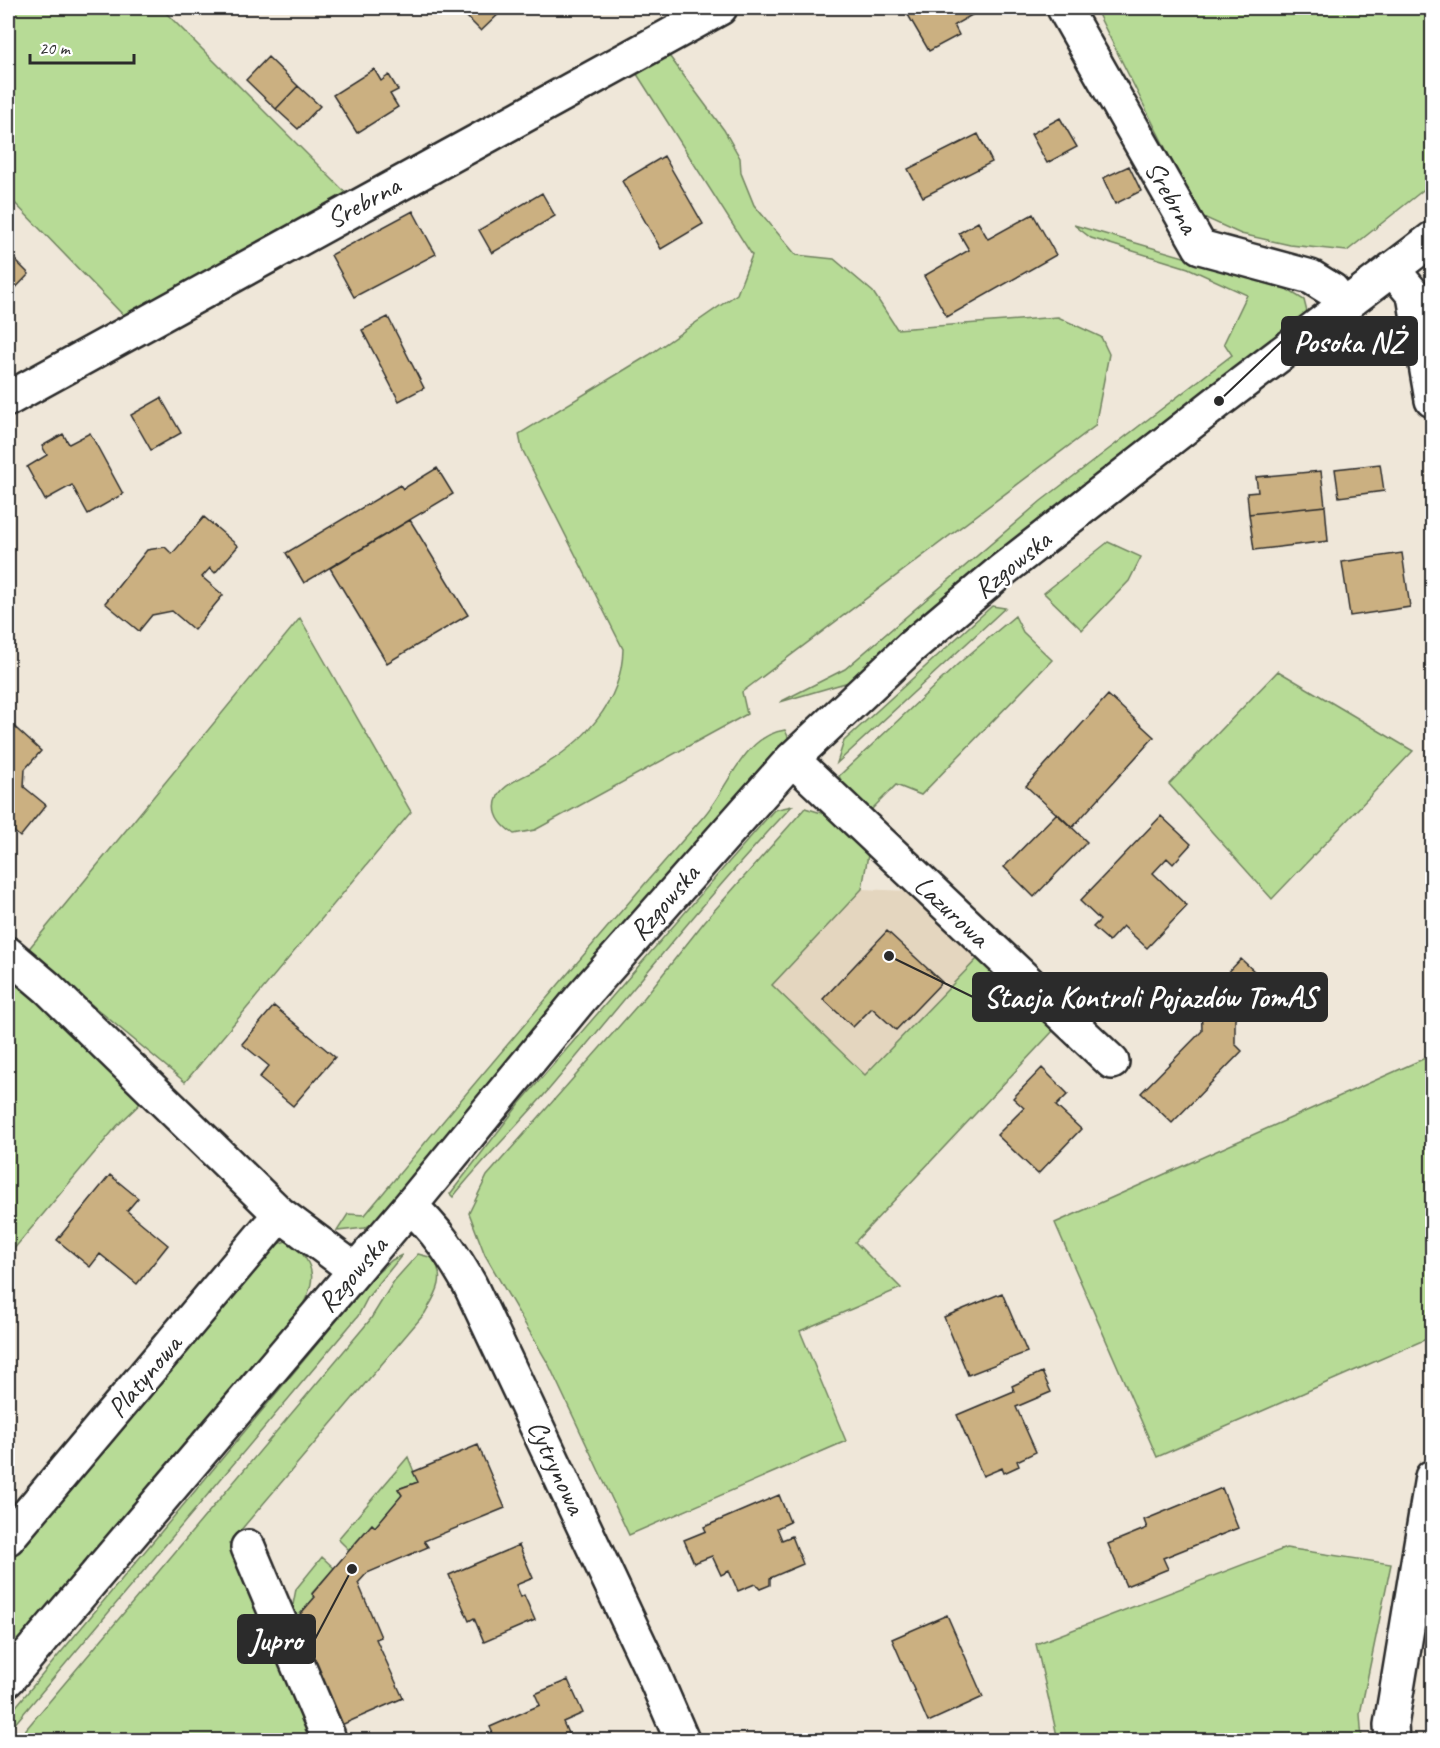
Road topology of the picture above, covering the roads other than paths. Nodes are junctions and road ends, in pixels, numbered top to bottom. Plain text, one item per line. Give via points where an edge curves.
1 (720, 8) edge
2 (1064, 8) edge
3 (1432, 239) edge
4 (1392, 269) junction
5 (1346, 307) junction
6 (8, 399) edge
7 (1432, 400) edge
8 (792, 759) junction
9 (8, 954) edge
10 (1112, 1062) dead end
11 (410, 1206) junction
12 (280, 1214) junction
13 (355, 1270) junction
14 (1432, 1477) edge
15 (8, 1538) edge
16 (248, 1547) dead end
17 (8, 1680) edge
18 (328, 1736) dead end
19 (682, 1740) edge
20 (1392, 1740) edge

1 - 6 street, Srebrna
2 - 5 street, Srebrna via 1200,247 1311,278 1332,290
3 - 4 street, Rzgowska
4 - 5 street, Rzgowska
4 - 7 street via 1414,295
5 - 8 street, Rzgowska via 1000,572 911,647
8 - 10 street, Lazurowa
8 - 11 street, Rzgowska via 581,998
9 - 12 street via 48,988
11 - 13 street, Rzgowska
11 - 19 street, Cytrynowa via 450,1249 470,1285
12 - 13 street
12 - 15 street, Platynowa
13 - 17 street, Rzgowska
14 - 20 street via 1391,1725
16 - 18 street

